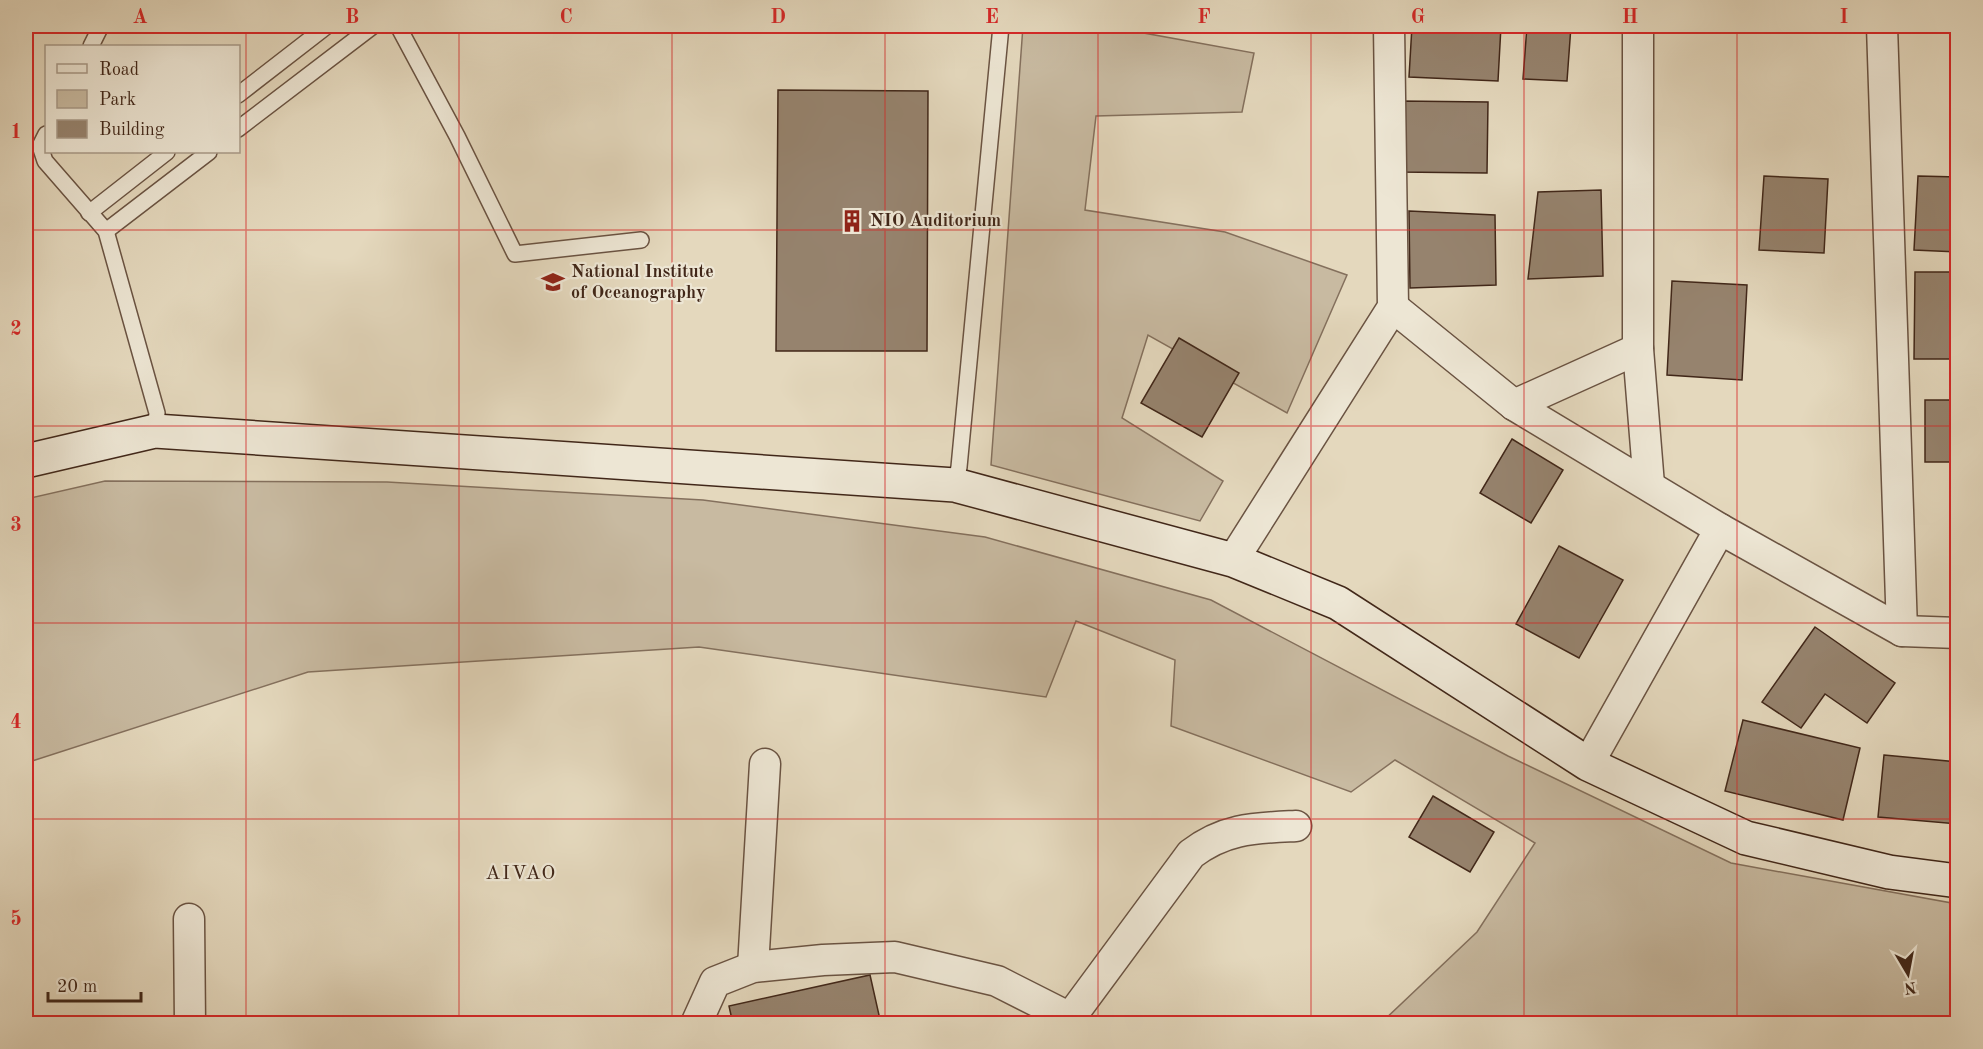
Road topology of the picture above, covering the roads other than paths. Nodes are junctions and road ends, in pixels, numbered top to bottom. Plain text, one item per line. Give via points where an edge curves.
1 (101, 26) edge
2 (327, 26) edge
3 (373, 26) edge
4 (398, 26) edge
5 (1000, 26) edge
6 (1389, 26) edge
7 (1638, 26) edge
8 (1882, 26) edge
9 (92, 45) edge
10 (240, 93) edge
11 (240, 127) edge
12 (45, 136) edge
13 (166, 153) edge
14 (208, 153) edge
15 (89, 213) junction
16 (106, 231) junction
17 (641, 240) dead end
18 (1393, 308) junction
19 (1638, 349) junction
20 (1514, 405) junction
21 (154, 430) junction
22 (26, 461) edge
23 (26, 472) edge
24 (955, 485) junction
25 (1649, 485) junction
26 (1720, 529) junction
27 (1233, 560) junction
28 (1902, 631) junction
29 (1958, 633) edge
30 (765, 764) dead end
31 (1588, 764) junction
32 (1296, 826) dead end
33 (1958, 881) edge
34 (189, 919) dead end
35 (753, 967) junction
36 (1073, 1020) edge
37 (190, 1023) edge
38 (696, 1023) edge

1 - 9 lane
2 - 10 lane
3 - 11 lane
4 - 17 lane via 515,254
5 - 24 lane
6 - 18 street
7 - 19 street
8 - 28 street
12 - 15 lane via 40,146 45,161
13 - 15 lane
14 - 16 lane
15 - 16 lane
16 - 21 lane via 157,413
18 - 20 street
18 - 27 street
19 - 20 street
19 - 25 street
20 - 25 street
21 - 22 street
21 - 23 street
21 - 24 street
24 - 27 street
25 - 26 street
26 - 28 street
26 - 31 street
27 - 31 street via 1338,603
28 - 29 street
30 - 35 street
31 - 33 street via 1746,838 1889,872
32 - 36 street via 1244,829 1210,839 1191,854
34 - 37 street
35 - 36 street via 896,957 997,981
35 - 38 street via 715,982

